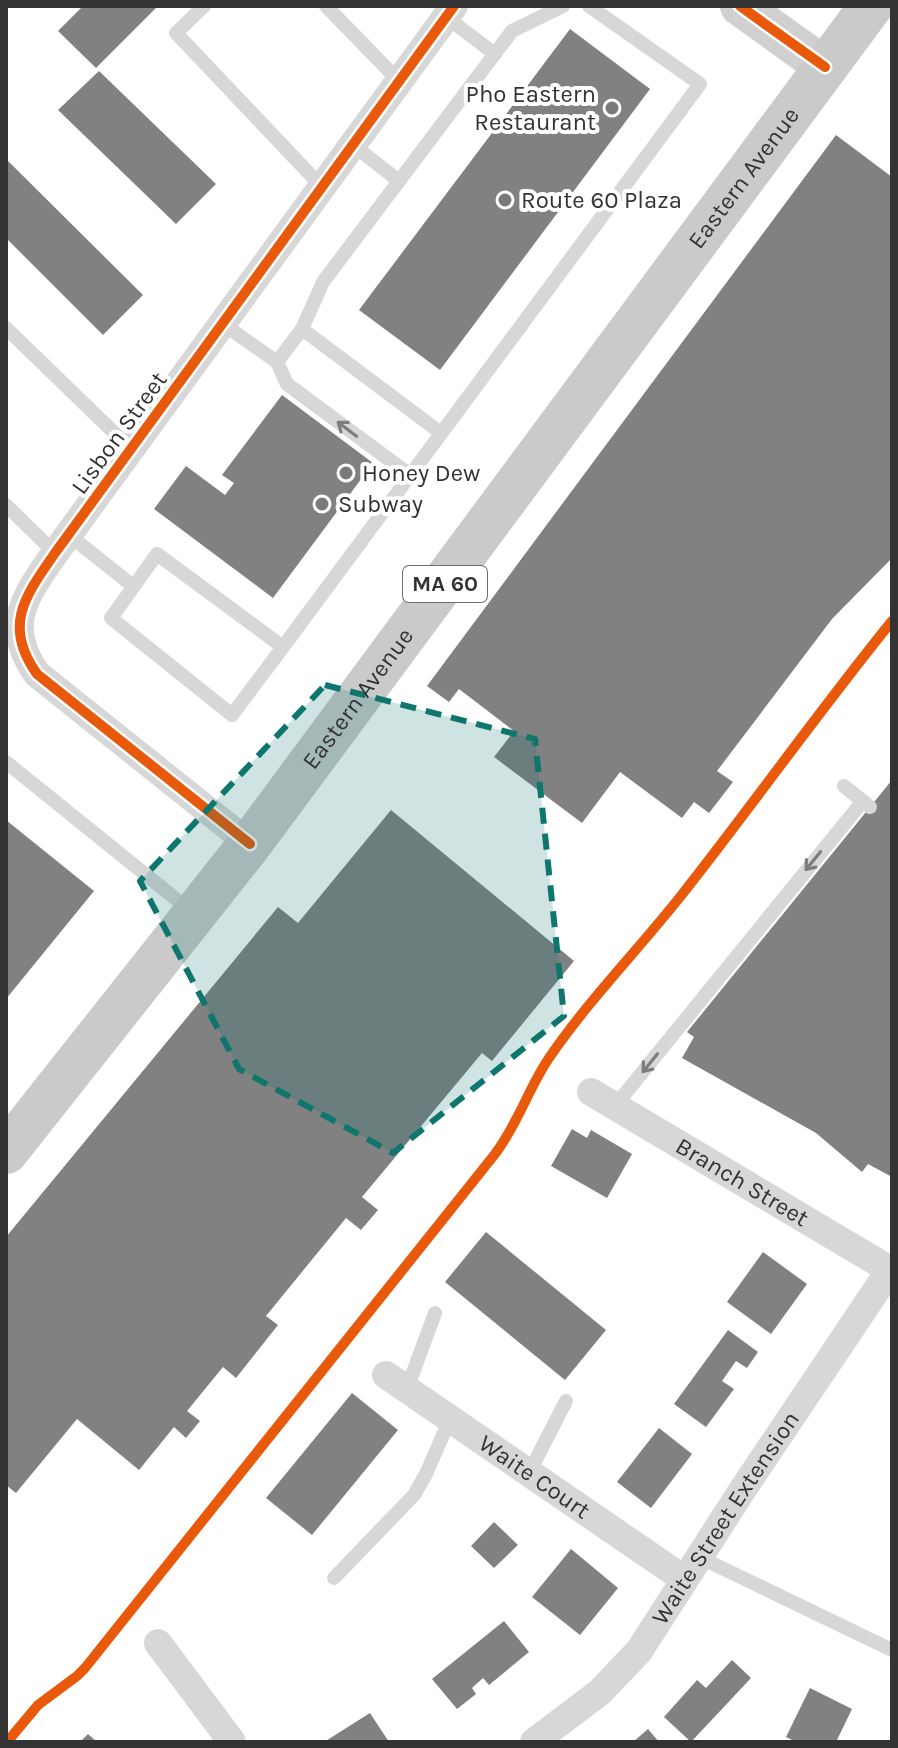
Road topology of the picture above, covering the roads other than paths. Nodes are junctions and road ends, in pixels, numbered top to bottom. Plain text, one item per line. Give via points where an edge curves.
1 (204, 6) edge
2 (326, 6) edge
3 (563, 6) edge
4 (589, 6) edge
5 (740, 6) edge
6 (871, 6) edge
7 (450, 12) edge
8 (495, 54) junction
9 (825, 67) junction
10 (399, 81) junction
11 (353, 145) junction
12 (399, 181) junction
13 (322, 187) junction
14 (223, 324) junction
15 (6, 328) edge
16 (302, 329) junction
17 (277, 362) junction
18 (441, 433) junction
19 (131, 449) junction
20 (410, 475) junction
21 (6, 505) edge
22 (62, 544) junction
23 (133, 586) junction
24 (283, 647) junction
25 (6, 762) edge
26 (844, 786) dead end
27 (250, 844) junction
28 (196, 915) junction
29 (603, 1099) joint
30 (6, 1152) edge
31 (891, 1270) edge
32 (435, 1313) dead end
33 (397, 1382) joint
34 (566, 1401) dead end
35 (450, 1419) junction
36 (529, 1473) junction
37 (691, 1568) junction
38 (334, 1578) dead end
39 (158, 1643) dead end
40 (892, 1650) edge
41 (232, 1742) edge
42 (534, 1742) edge

1 - 13 lane via 176,33
2 - 10 lane
3 - 8 lane via 512,31
4 - 18 lane via 700,84
5 - 9 main road
6 - 9 main road, Eastern Avenue / MA 60
7 - 8 lane
7 - 10 street, Lisbon Street
8 - 12 lane
9 - 27 main road, Eastern Avenue / MA 60
10 - 11 street, Lisbon Street
11 - 12 lane
11 - 13 street, Lisbon Street
12 - 16 lane via 323,282
13 - 14 street, Lisbon Street
14 - 17 lane
14 - 19 street, Lisbon Street
15 - 19 lane
16 - 17 lane
16 - 18 lane
20 -> 17 lane via 287,384
18 - 20 lane
19 - 22 street, Lisbon Street
20 - 24 lane
21 - 22 lane
22 - 23 lane
22 - 27 street, Lisbon Street via 22,606 21,642 30,664
23 - 24 lane via 157,554
23 - 24 lane via 111,618 232,715
25 - 28 lane
26 -> 29 lane via 866,804
27 - 28 main road, Eastern Avenue / MA 60
28 - 30 main road, Eastern Avenue / MA 60
29 - 31 street, Branch Street
31 - 37 street, Waite Street Extension
32 - 33 lane
33 - 35 street, Waite Court
34 - 36 lane
35 - 36 street, Waite Court
35 - 38 lane via 414,1495
36 - 37 street, Waite Court
37 - 40 lane
37 - 42 street, Waite Street Extension via 620,1674
39 - 41 street

